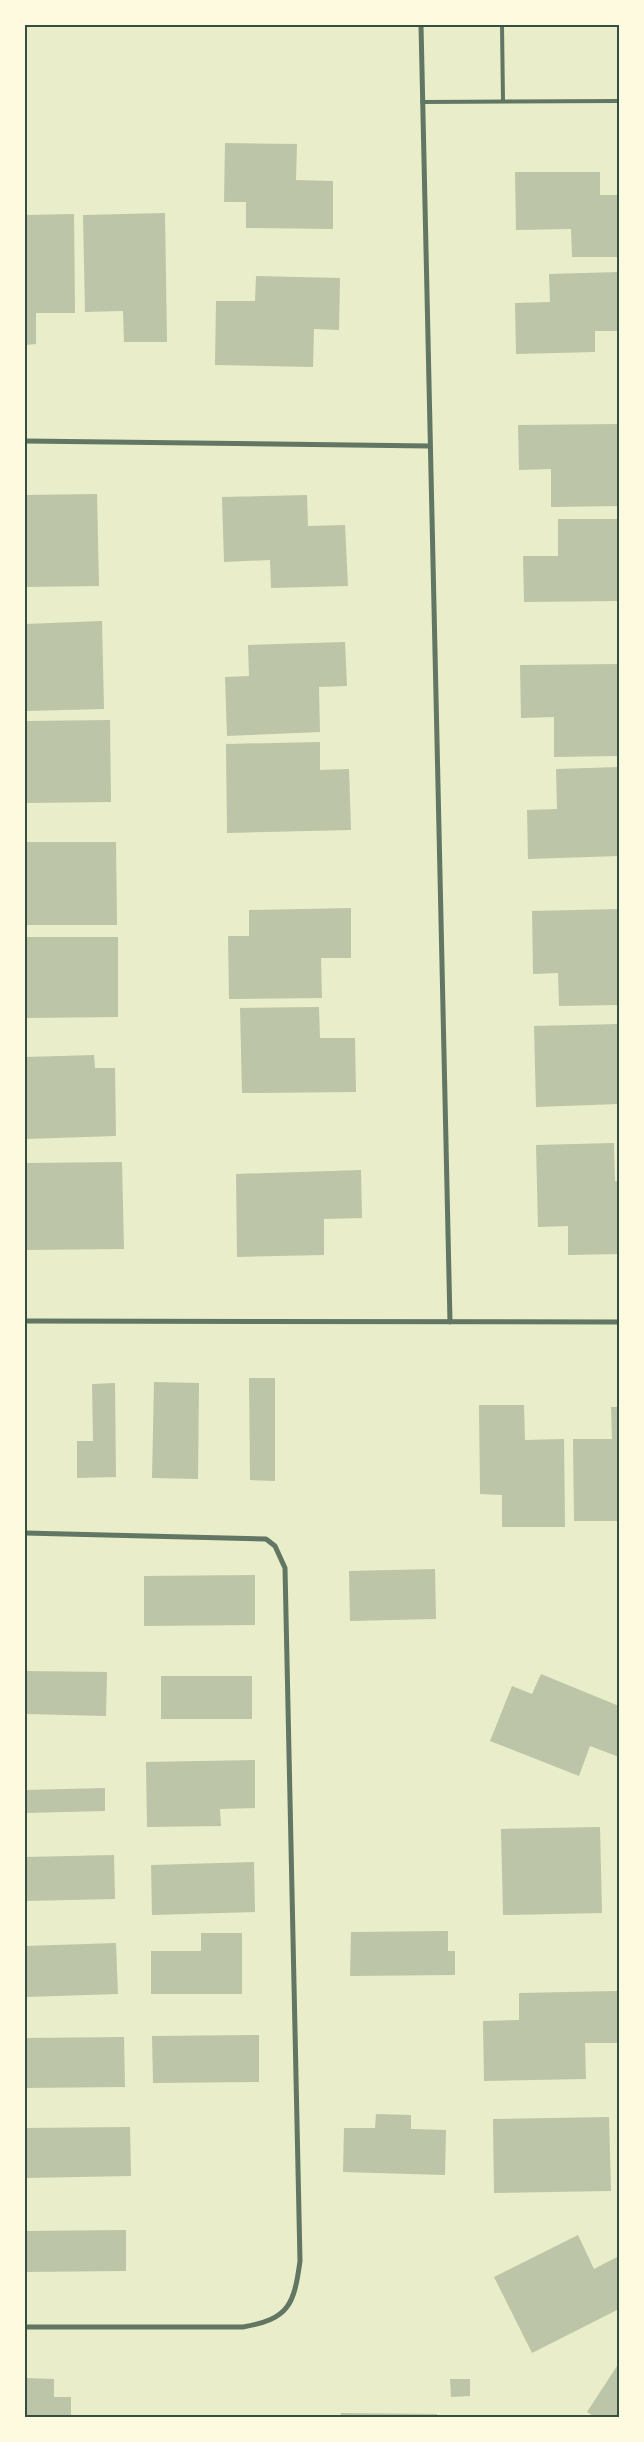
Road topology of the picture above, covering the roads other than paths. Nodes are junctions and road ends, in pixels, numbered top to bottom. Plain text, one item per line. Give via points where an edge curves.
1 (421, 25) edge
2 (502, 25) edge
3 (619, 101) edge
4 (422, 102) junction
5 (503, 102) junction
6 (25, 441) edge
7 (429, 446) junction
8 (25, 1321) edge
9 (450, 1322) junction
10 (619, 1322) edge
11 (25, 1533) edge
12 (25, 2327) edge

1 - 4 street
2 - 5 lane
3 - 5 lane
4 - 5 lane
4 - 7 street
6 - 7 street
7 - 9 street
8 - 9 street
9 - 10 street
11 - 12 street via 266,1539 275,1546 285,1568 300,2262 296,2291 287,2308 266,2323 243,2327

